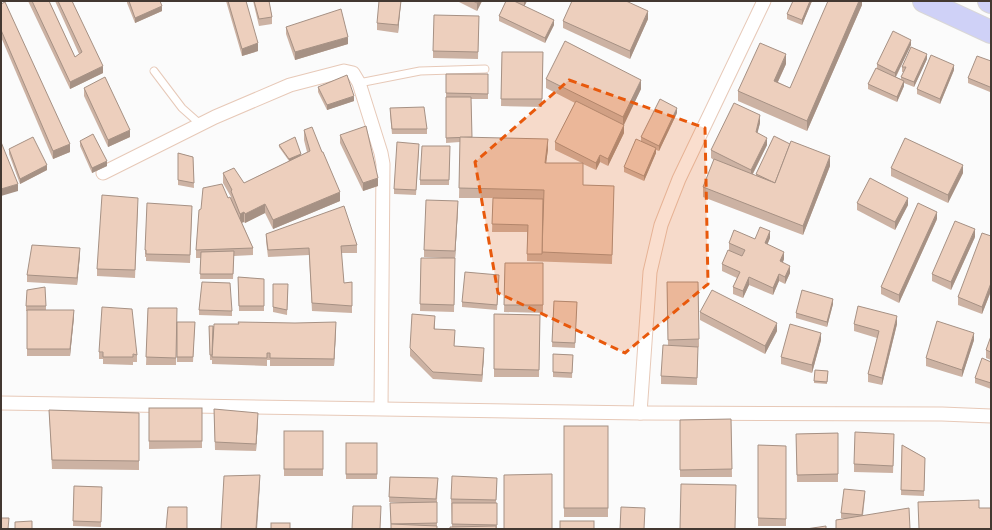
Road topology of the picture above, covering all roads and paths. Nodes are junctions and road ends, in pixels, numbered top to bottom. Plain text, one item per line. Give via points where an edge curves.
1 (764, 1) edge
2 (924, 1) edge
3 (991, 32) edge
4 (485, 69) dead end
5 (154, 71) dead end
6 (360, 82) junction
7 (200, 124) junction
8 (103, 173) dead end
9 (1, 403) edge
10 (381, 408) junction
11 (640, 412) junction
12 (991, 416) edge

1 - 11 street via 679,179 661,225 650,272
2 - 3 highway
4 - 6 lane via 420,71
5 - 7 lane via 182,108
6 - 7 street via 353,73 344,71 290,85
6 - 10 street via 383,164
7 - 8 street
9 - 10 street
10 - 11 street
11 - 12 street

